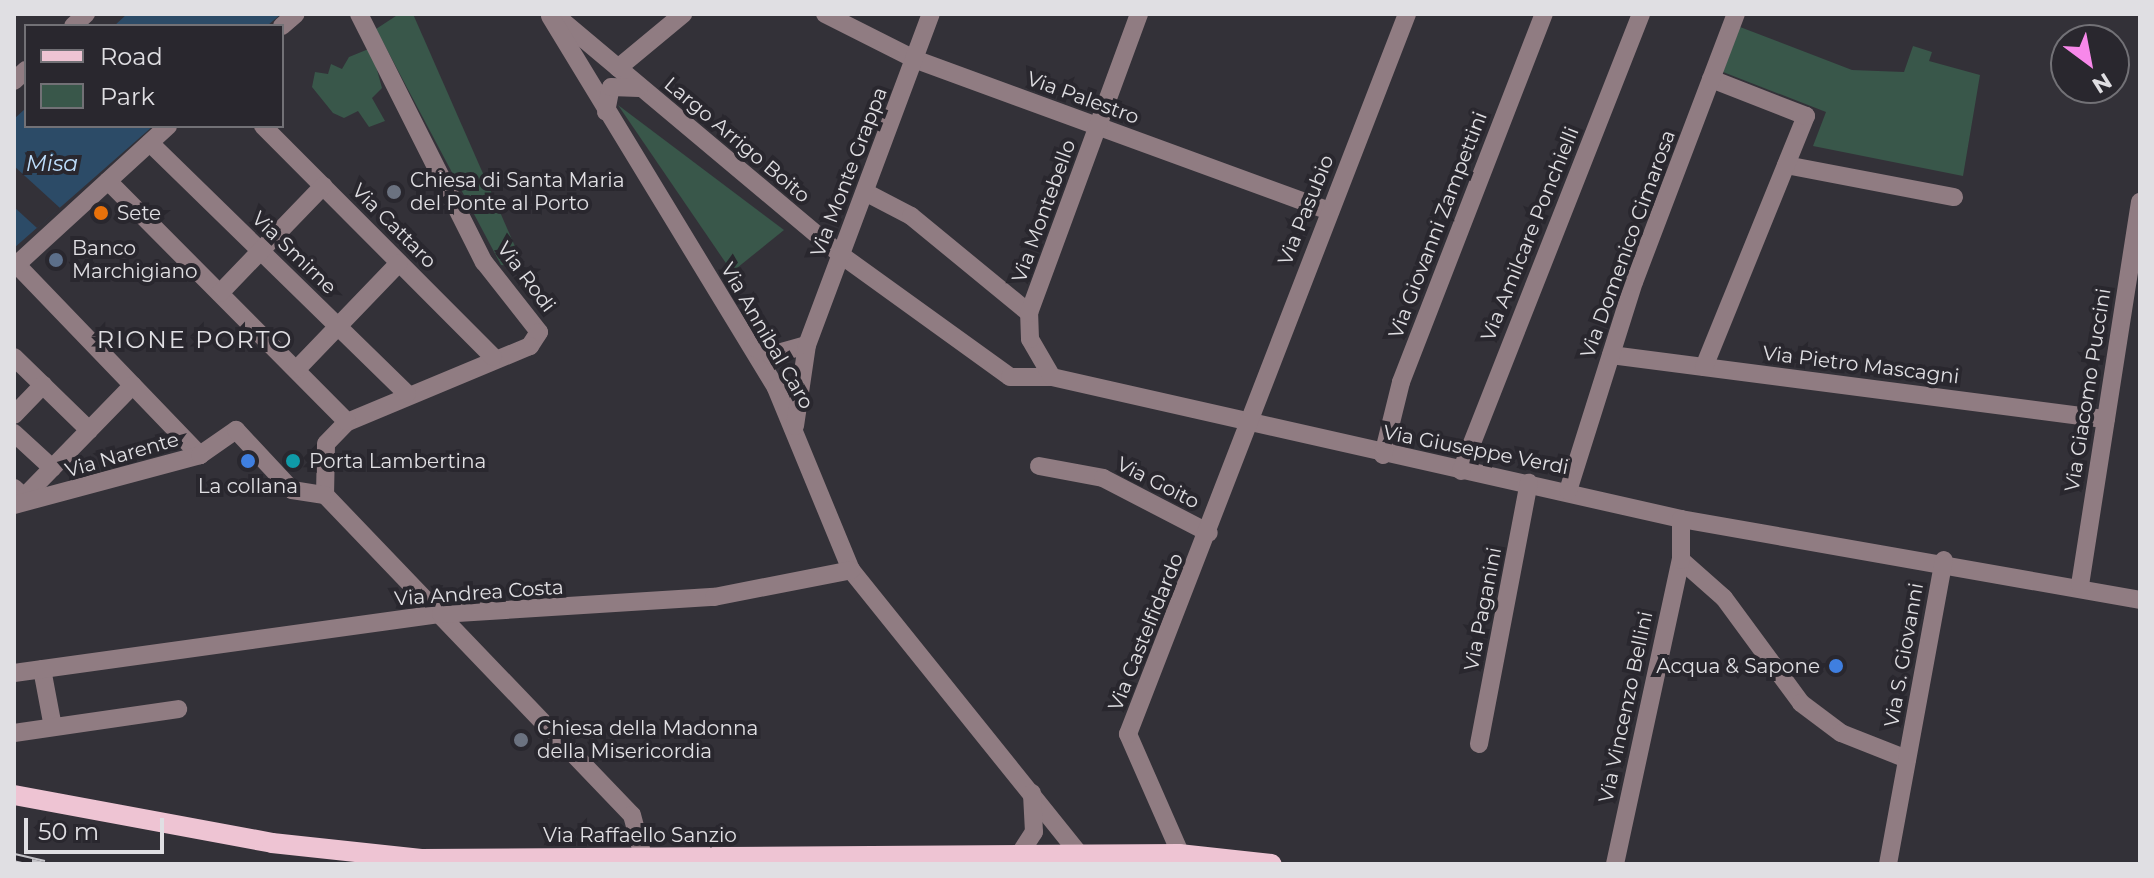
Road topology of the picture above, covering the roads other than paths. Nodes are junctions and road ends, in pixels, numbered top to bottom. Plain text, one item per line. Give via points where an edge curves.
1 (359, 14) edge
2 (551, 14) edge
3 (683, 14) edge
4 (825, 14) edge
5 (931, 14) edge
6 (1139, 14) edge
7 (1407, 14) edge
8 (1544, 14) edge
9 (1641, 14) edge
10 (1736, 14) edge
11 (914, 59) junction
12 (618, 68) junction
13 (1711, 79) junction
14 (642, 89) junction
15 (606, 112) junction
16 (1099, 127) junction
17 (166, 128) edge
18 (265, 128) edge
19 (150, 143) junction
20 (1786, 165) junction
21 (108, 181) junction
22 (323, 186) junction
23 (865, 192) junction
24 (1954, 197) dead end
25 (2140, 202) edge
26 (1330, 211) junction
27 (260, 252) junction
28 (841, 255) junction
29 (399, 263) junction
30 (15, 266) edge
31 (220, 293) junction
32 (1029, 313) junction
33 (338, 327) junction
34 (807, 345) junction
35 (753, 347) junction
36 (1611, 355) junction
37 (14, 357) edge
38 (493, 357) junction
39 (1704, 367) junction
40 (297, 369) junction
41 (1052, 377) junction
42 (43, 385) junction
43 (133, 385) junction
44 (407, 394) junction
45 (14, 415) edge
46 (2106, 419) junction
47 (347, 422) junction
48 (1244, 422) junction
49 (795, 429) junction
50 (89, 430) junction
51 (14, 433) edge
52 (200, 455) junction
53 (1383, 455) junction
54 (1039, 466) dead end
55 (52, 468) junction
56 (1461, 471) junction
57 (1529, 483) junction
58 (1568, 491) junction
59 (325, 495) junction
60 (17, 497) edge
61 (1681, 519) junction
62 (1209, 533) junction
63 (1681, 560) junction
64 (1944, 560) junction
65 (851, 570) junction
66 (2080, 585) junction
67 (2140, 600) edge
68 (441, 614) junction
69 (42, 669) junction
70 (14, 673) edge
71 (178, 709) dead end
72 (53, 727) junction
73 (14, 733) edge
74 (1479, 744) dead end
75 (1907, 759) junction
76 (1032, 790) junction
77 (14, 795) edge
78 (1017, 858) junction
79 (1182, 859) edge
80 (1087, 861) edge
81 (608, 862) edge
82 (645, 862) edge
83 (1271, 864) edge
84 (1615, 864) edge
85 (1888, 864) edge

1 - 38 street, Via Rodi via 484,262 539,332 530,346
2 - 12 street, Largo Arrigo Boito
2 - 15 street, Via Annibal Caro
3 - 12 street
4 - 11 street, Via Palestro
5 - 11 street, Via Monte Grappa
6 - 16 street, Via Montebello
7 - 26 street, Via Pasubio
8 - 53 street, Via Giovanni Zampettini via 1401,382
9 - 56 street, Via Amilcare Ponchielli
10 - 13 street, Via Domenico Cimarosa
11 - 16 street, Via Palestro
11 - 23 street, Via Monte Grappa
12 - 14 street, Largo Arrigo Boito
13 - 20 street via 1806,116
13 - 36 street, Via Domenico Cimarosa
14 - 15 street, Largo Arrigo Boito via 611,87
14 - 28 street, Largo Arrigo Boito
15 - 35 street, Via Annibal Caro
16 - 26 street, Via Palestro
16 - 32 street, Via Montebello
17 - 19 street
18 - 22 street, Via Cattaro
19 - 21 street
19 - 27 street, Via Smirne
20 - 24 street
20 - 39 street
21 - 30 street
21 - 31 street
22 - 27 street
22 - 29 street, Via Cattaro
23 - 28 street, Via Monte Grappa
23 - 32 street via 911,216
25 - 46 street, Via Giacomo Puccini
26 - 48 street, Via Pasubio
27 - 31 street
27 - 33 street, Via Smirne
28 - 34 street, Via Monte Grappa
28 - 41 street, Via Giuseppe Verdi via 981,361 1010,377
29 - 33 street
29 - 38 street, Via Cattaro
30 - 43 street
31 - 40 street
32 - 41 street, Via Montebello via 1030,339
33 - 40 street
33 - 44 street, Via Smirne
34 - 35 street via 771,355
34 - 49 street, Via Monte Grappa
35 - 49 street, Via Annibal Caro
36 - 39 street, Via Pietro Mascagni
36 - 58 street, Via Domenico Cimarosa
37 - 42 street
38 - 44 street, Via Rodi
39 - 46 street, Via Pietro Mascagni
40 - 47 street
41 - 48 street, Via Giuseppe Verdi
42 - 45 street
42 - 50 street
43 - 50 street
43 - 52 street
44 - 47 street, Via Rodi
46 - 66 street, Via Giacomo Puccini
47 - 59 street via 326,444
48 - 53 street, Via Giuseppe Verdi
48 - 62 street, Via Castelfidardo
49 - 65 street, Via Annibal Caro via 825,521
50 - 55 street
51 - 55 street
52 - 59 street, Via Narente via 236,430 292,490
52 - 60 street, Via Narente via 69,494
53 - 56 street, Via Giuseppe Verdi
54 - 62 street, Via Goito via 1103,478
55 - 60 street
56 - 57 street, Via Giuseppe Verdi
57 - 58 street, Via Giuseppe Verdi
57 - 74 street, Via Paganini
58 - 61 street, Via Giuseppe Verdi
59 - 68 street
61 - 63 street, Via Vincenzo Bellini
61 - 64 street, Via Giuseppe Verdi
62 - 79 street, Via Castelfidardo via 1128,734
63 - 75 street, Via S. Giovanni via 1724,598 1801,703 1841,733
63 - 84 street, Via Vincenzo Bellini
64 - 66 street, Via Giuseppe Verdi
64 - 75 street, Via S. Giovanni
65 - 68 street, Via Andrea Costa via 714,597
65 - 76 street, Via Annibal Caro
66 - 67 street, Via Giuseppe Verdi
68 - 69 street, Via Andrea Costa
68 - 82 street via 632,815
69 - 70 street, Via Andrea Costa
69 - 72 street
71 - 72 street
72 - 73 street
75 - 85 street, Via S. Giovanni
76 - 78 street via 1034,832
76 - 80 street, Via Annibal Caro
77 - 81 main road, Via Raffaello Sanzio via 347,854
78 - 80 main road, Via Raffaello Sanzio
78 - 82 main road, Via Raffaello Sanzio
79 - 80 main road, Via Raffaello Sanzio
79 - 83 main road, Via Raffaello Sanzio
81 - 82 main road, Via Raffaello Sanzio

